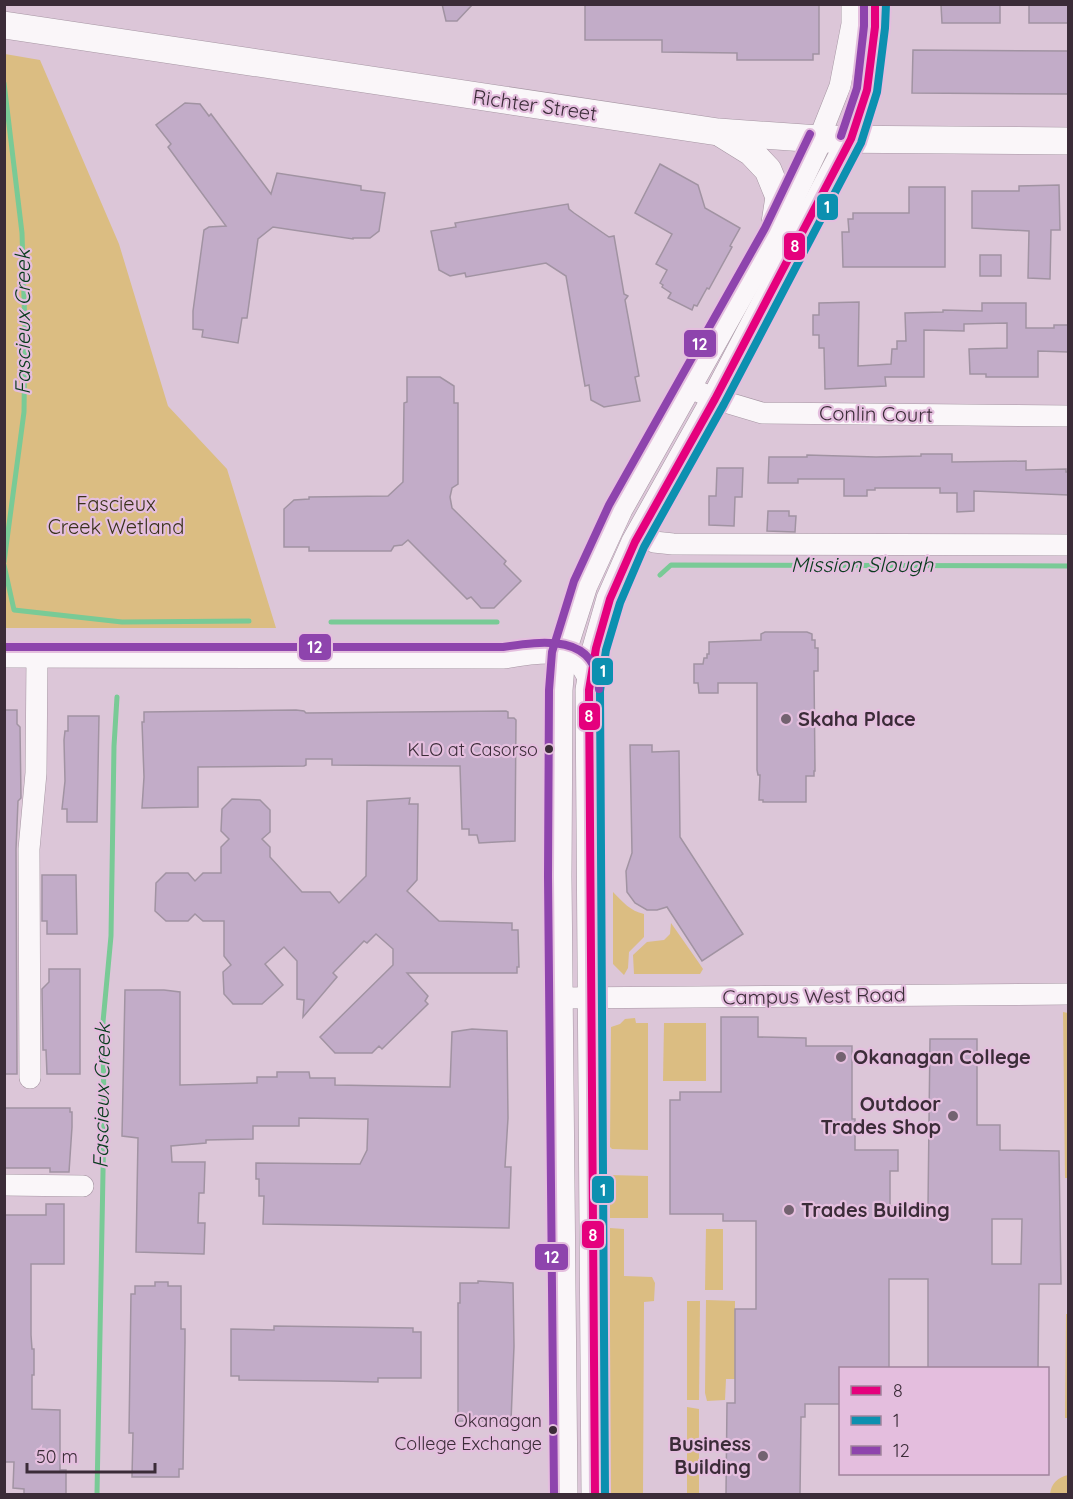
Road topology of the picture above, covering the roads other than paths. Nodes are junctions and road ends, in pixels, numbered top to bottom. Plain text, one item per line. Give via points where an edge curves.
1 (852, 4) edge
2 (875, 4) edge
3 (4, 25) edge
4 (718, 132) junction
5 (819, 139) junction
6 (851, 139) junction
7 (1068, 141) edge
8 (774, 233) junction
9 (688, 387) junction
10 (715, 399) junction
11 (1068, 416) edge
12 (639, 534) junction
13 (1068, 545) edge
14 (4, 657) edge
15 (37, 658) junction
16 (561, 664) junction
17 (590, 682) junction
18 (1068, 994) edge
19 (592, 996) junction
20 (560, 998) junction
21 (30, 1078) dead end
22 (4, 1185) edge
23 (83, 1186) dead end
24 (564, 1494) edge
25 (595, 1494) edge

1 - 5 street via 840,86
2 - 6 street via 867,90
3 - 4 main road, Richter Street
4 - 5 main road, Richter Street
4 - 8 main road via 751,152 768,170 779,197
5 - 6 main road, Richter Street
5 - 8 main road
6 - 7 main road, Richter Street
6 - 10 main road
8 - 9 main road
9 - 10 street, Conlin Court
9 - 16 main road via 619,509 584,585
10 - 11 street, Conlin Court via 762,413
10 - 12 main road
12 - 13 street via 654,542 673,544
12 - 17 main road via 610,599
14 - 15 street
15 - 16 street via 504,658
15 - 21 street via 36,773 29,849
16 - 17 street via 573,658 584,668
16 - 20 main road
17 - 19 main road
18 - 19 street, Campus West Road
19 - 20 street, Campus West Road
19 - 25 main road
20 - 24 main road
22 - 23 street

